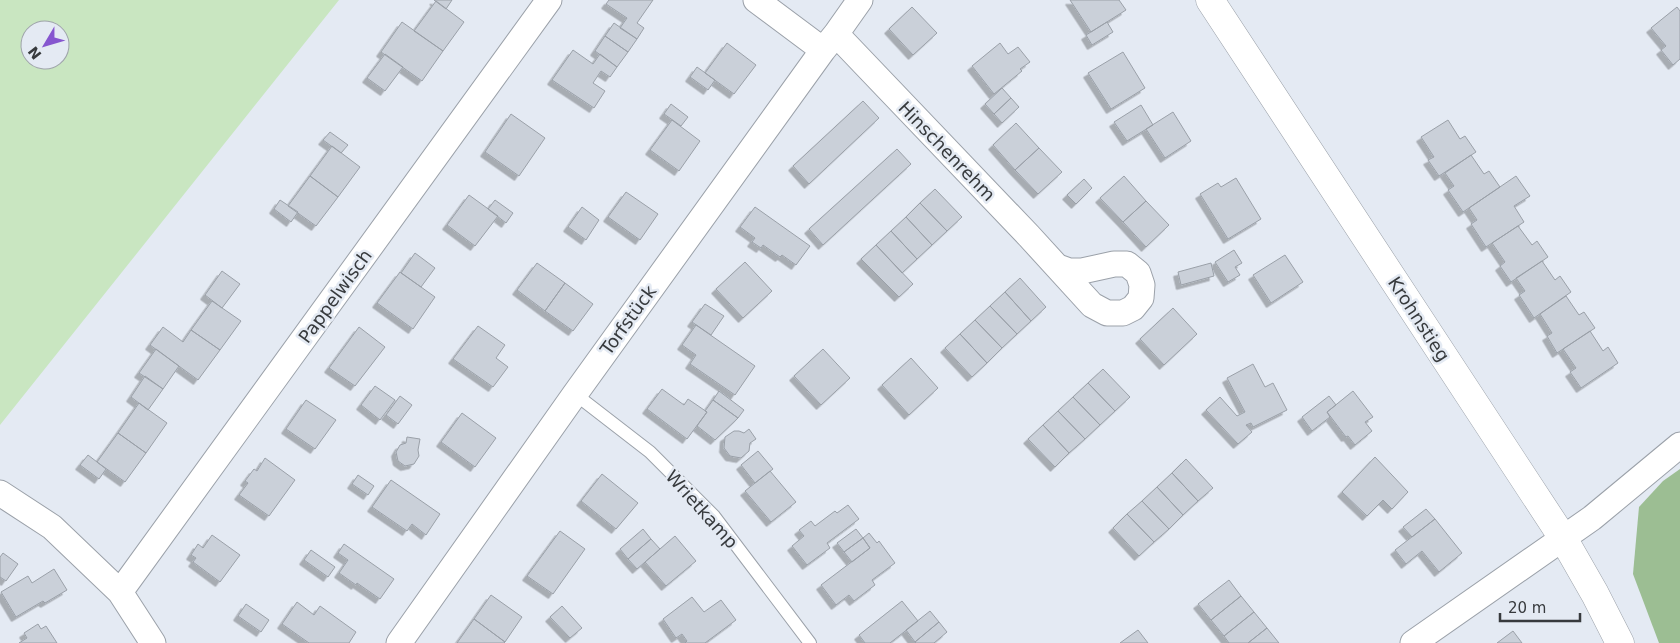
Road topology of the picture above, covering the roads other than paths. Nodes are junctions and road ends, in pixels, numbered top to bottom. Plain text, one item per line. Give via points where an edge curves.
1 (549, 0) edge
2 (756, 0) edge
3 (860, 0) edge
4 (1210, 0) edge
5 (829, 42) junction
6 (1058, 267) dead end
7 (575, 394) junction
8 (1680, 445) edge
9 (0, 493) edge
10 (1563, 538) junction
11 (120, 592) junction
12 (153, 643) edge
13 (399, 643) edge
14 (810, 643) edge
15 (1413, 643) edge
16 (1620, 643) edge

1 - 11 street, Pappelwisch
2 - 5 street
3 - 5 street, Torfstück
4 - 10 main road, Krohnstieg
5 - 6 street, Hinschenrehm
5 - 7 street, Torfstück
7 - 13 street, Torfstück
7 - 14 lane, Wrietkamp via 650,452 714,516
8 - 10 street
9 - 11 street via 52,527
10 - 15 street
10 - 16 main road, Krohnstieg
11 - 12 street

